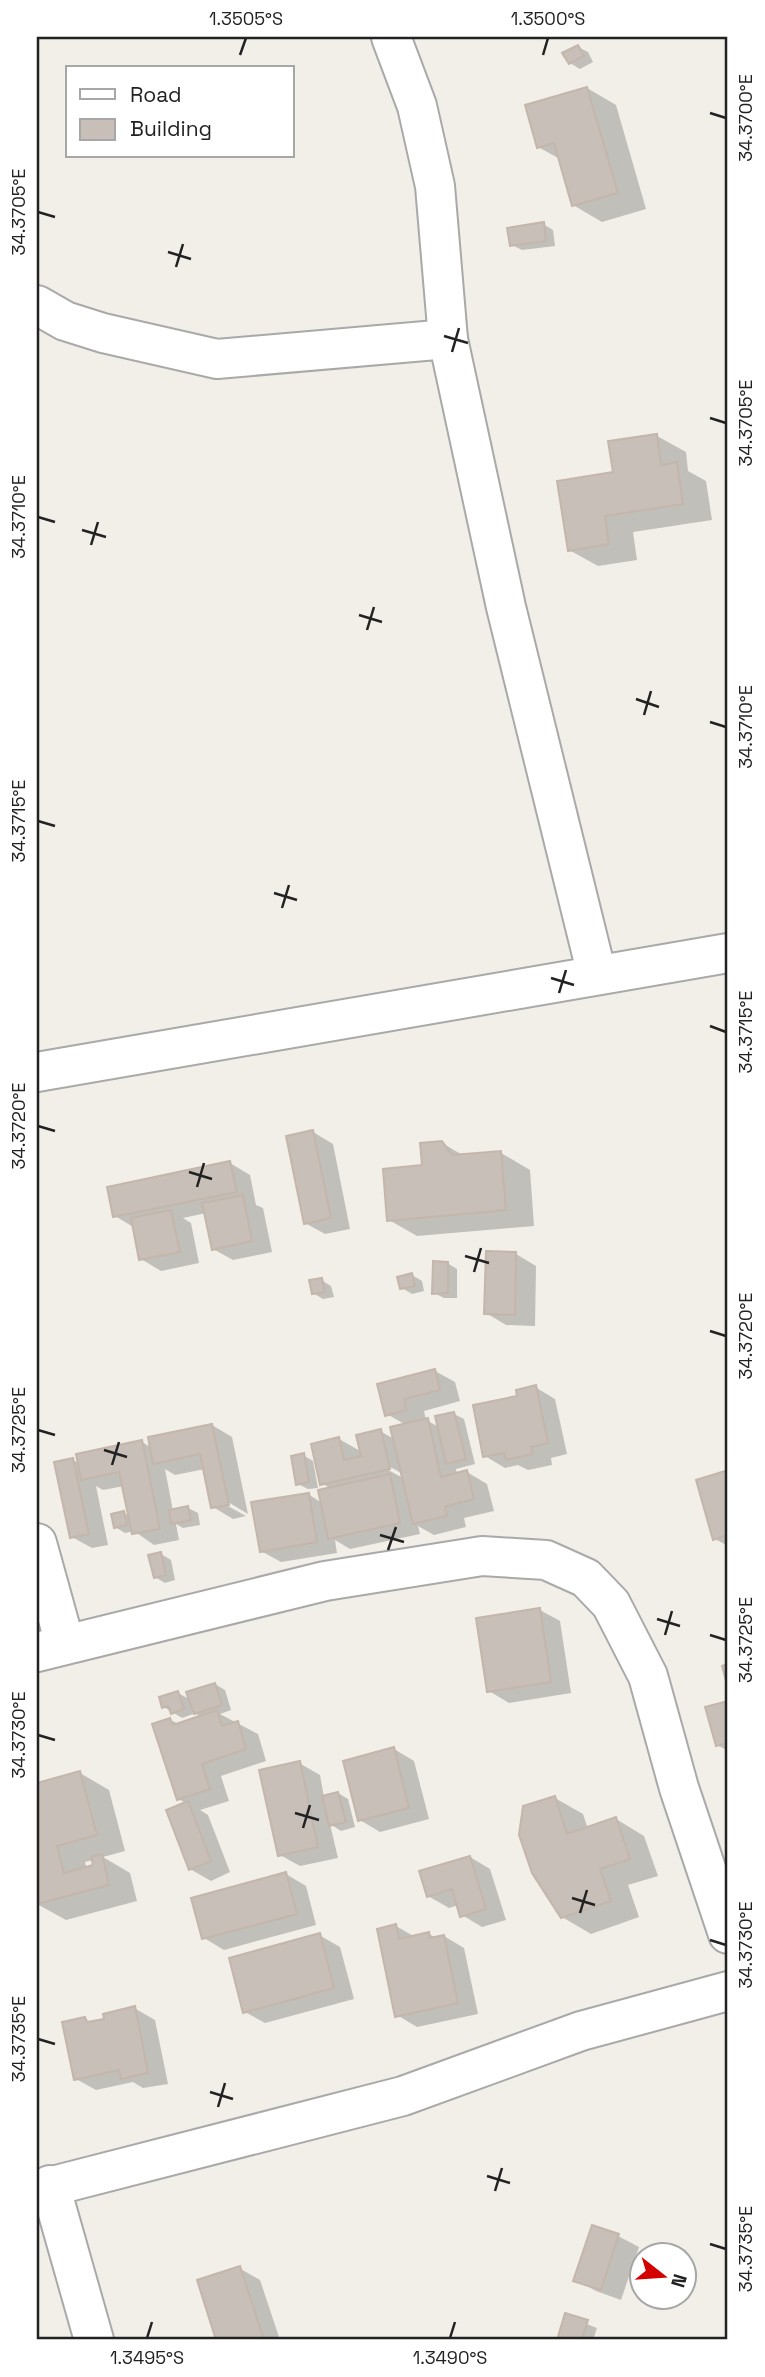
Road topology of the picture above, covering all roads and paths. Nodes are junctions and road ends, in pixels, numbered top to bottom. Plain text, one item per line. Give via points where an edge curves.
1 (391, 37) edge
2 (37, 304) edge
3 (448, 339) junction
4 (728, 953) edge
5 (597, 975) junction
6 (37, 1072) edge
7 (37, 1543) edge
8 (51, 1648) edge
9 (728, 1934) edge
10 (728, 1991) edge
11 (43, 2187) edge
12 (94, 2340) edge

1 - 3 street via 417,106 435,186
2 - 3 street via 90,329 217,359
3 - 5 street via 506,607
4 - 5 street
5 - 6 street
7 - 8 street
8 - 9 street via 324,1581 482,1556 546,1560 586,1577 611,1604 648,1676 678,1788
10 - 11 street via 581,2031 402,2096
11 - 12 street

